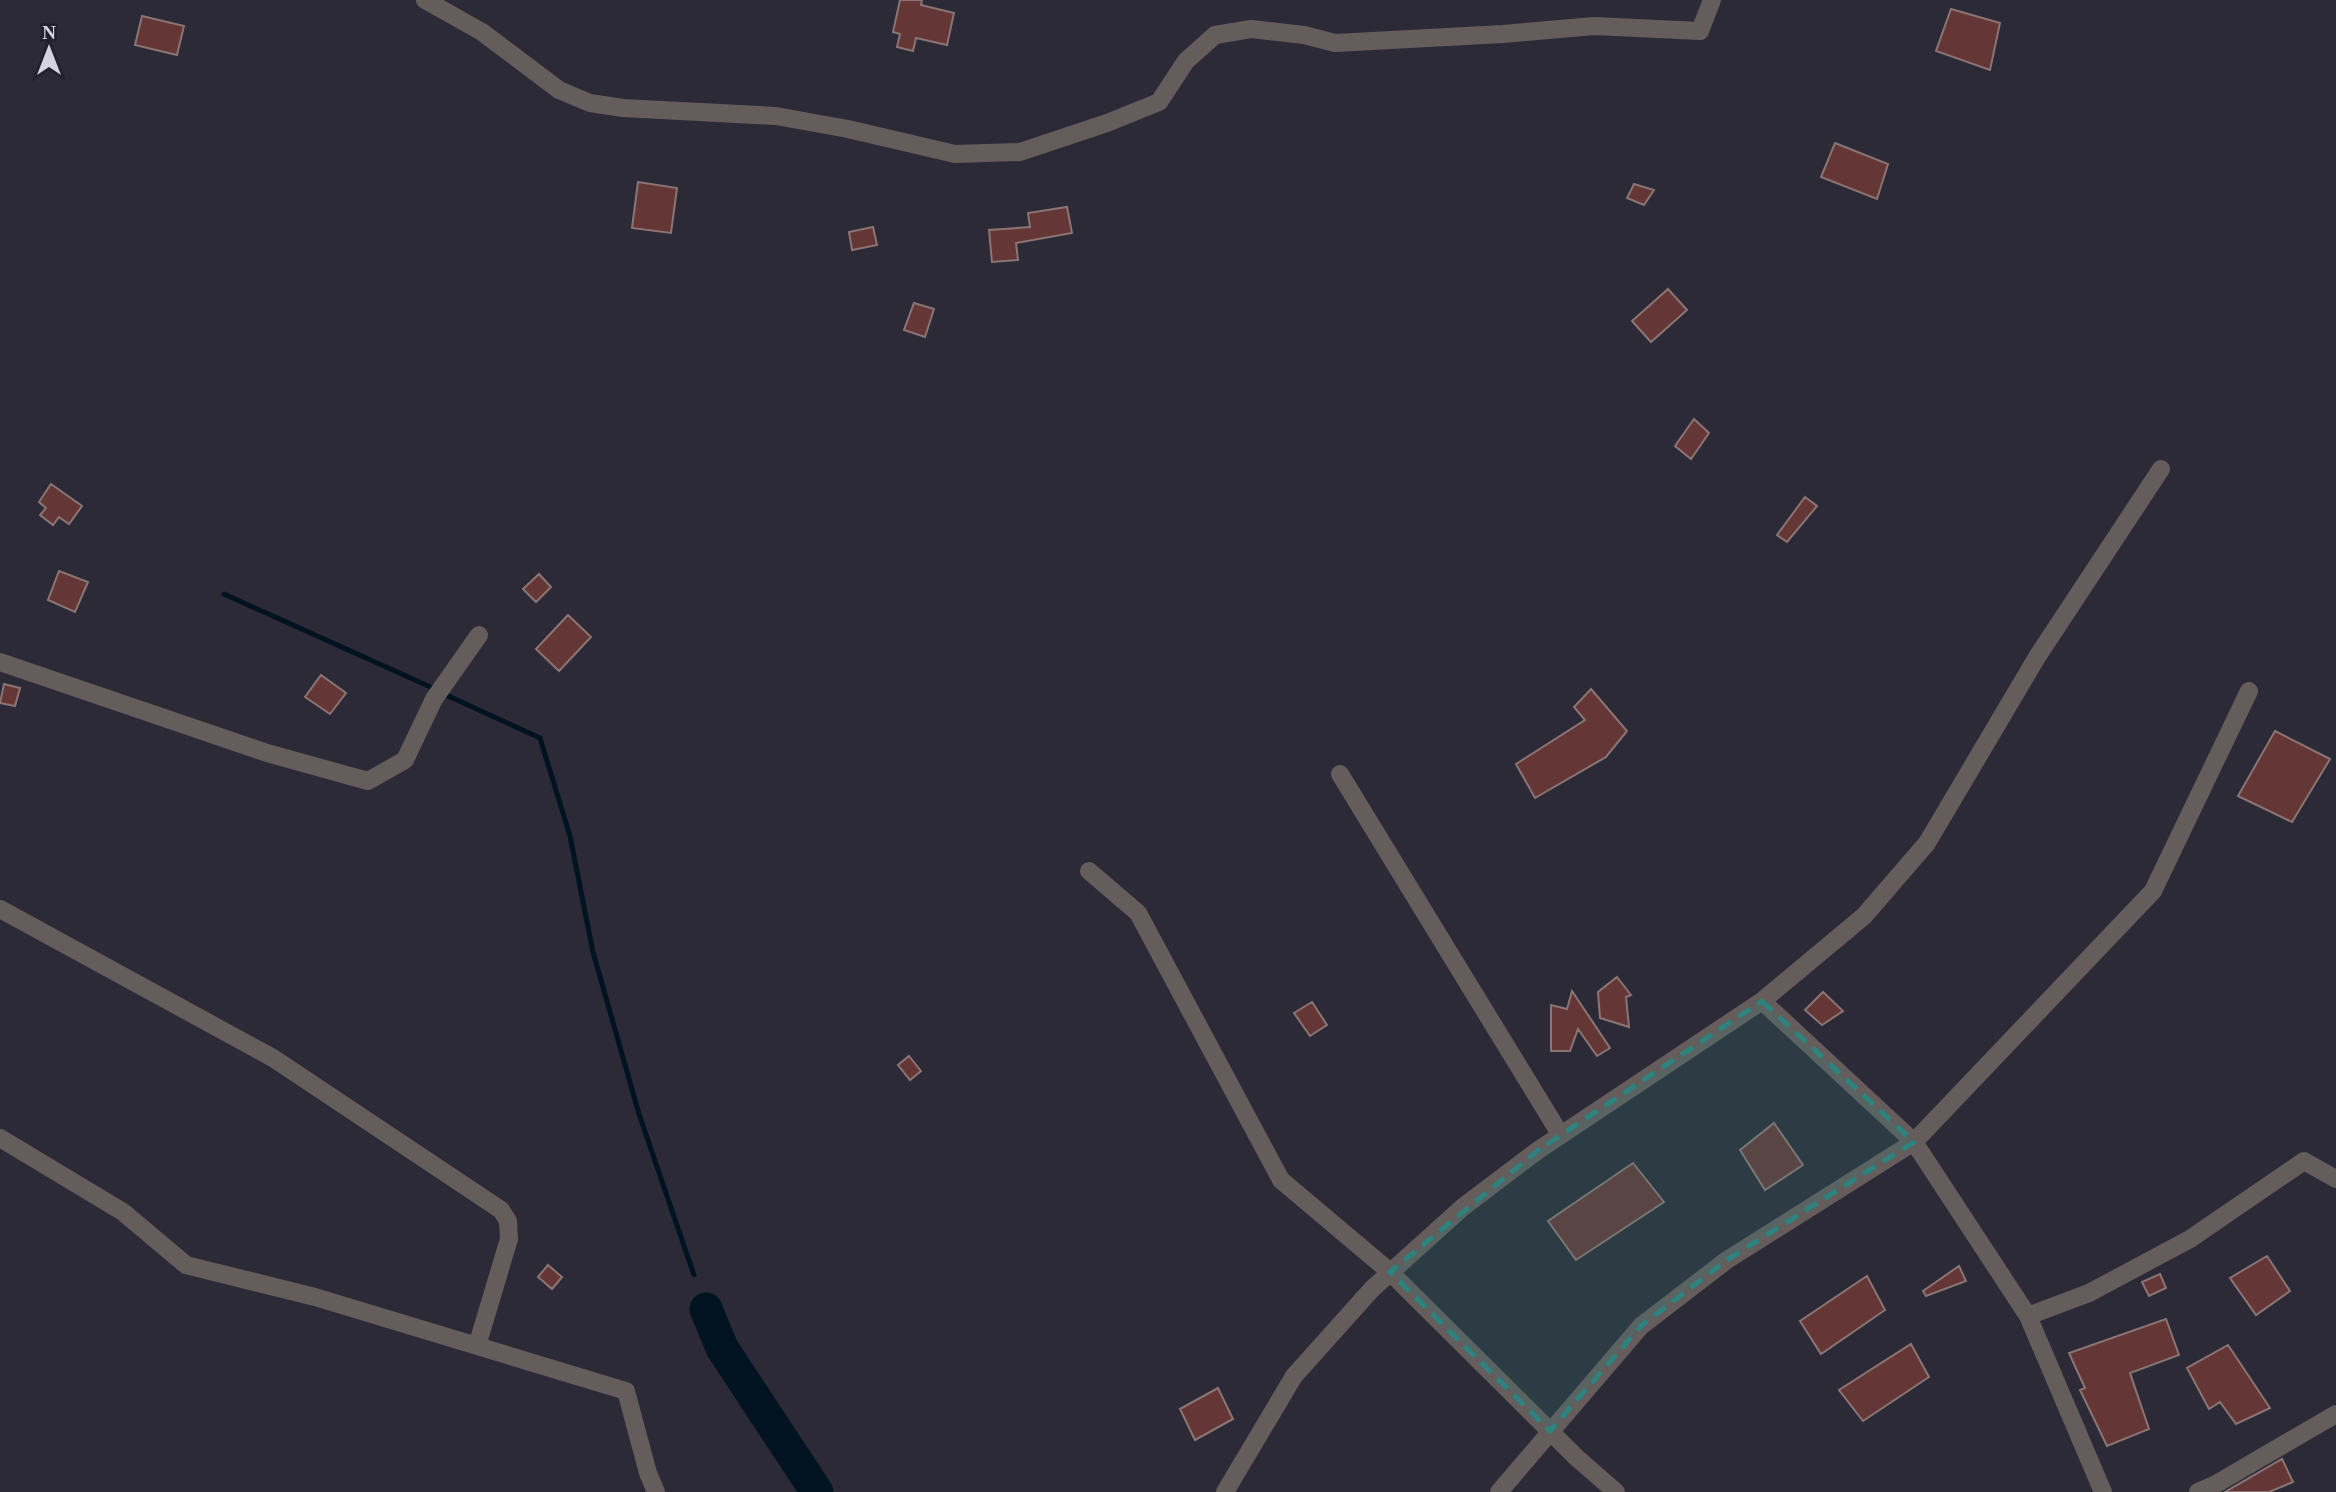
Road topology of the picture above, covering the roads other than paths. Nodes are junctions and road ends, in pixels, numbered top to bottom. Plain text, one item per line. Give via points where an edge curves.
1 (425, 0) edge
2 (1712, 0) edge
3 (2161, 469) dead end
4 (479, 635) dead end
5 (0, 663) edge
6 (2249, 691) dead end
7 (1340, 774) dead end
8 (1089, 871) dead end
9 (0, 909) edge
10 (1762, 1001) junction
11 (1560, 1135) junction
12 (0, 1138) edge
13 (1914, 1142) junction
14 (2336, 1179) edge
15 (1390, 1272) junction
16 (2028, 1317) junction
17 (477, 1346) junction
18 (2336, 1414) edge
19 (1550, 1431) junction
20 (656, 1492) edge
21 (1225, 1492) edge
22 (1499, 1492) edge
23 (1616, 1492) edge
24 (2103, 1492) edge
25 (2198, 1492) edge

1 - 2 street via 482,32 559,90 590,103 776,116 955,154 1020,152 1159,102 1186,61 1215,36 1251,29 1335,43 1594,26 1700,31
3 - 10 street via 2036,657 1927,843 1864,916
4 - 5 street via 439,692 405,760 369,781 267,753
6 - 13 street via 2153,891
7 - 11 street
8 - 15 street via 1138,913 1281,1180
9 - 17 street via 273,1058 501,1210 508,1221 509,1239
10 - 11 street
10 - 13 street
11 - 15 street via 1463,1207
12 - 17 street via 123,1212 186,1265 315,1297
13 - 16 street
13 - 19 street via 1727,1260 1641,1326
14 - 16 street via 2304,1161 2190,1239 2089,1293
15 - 19 street
15 - 21 street via 1294,1376
16 - 24 street
17 - 20 street via 626,1391
18 - 25 street
19 - 22 street
19 - 23 street

